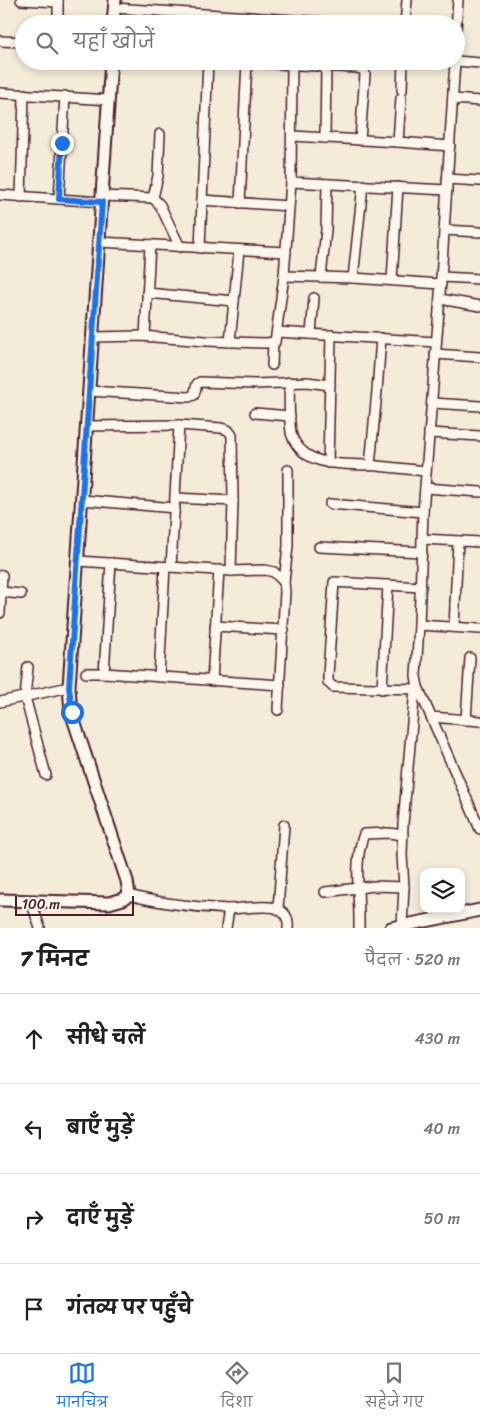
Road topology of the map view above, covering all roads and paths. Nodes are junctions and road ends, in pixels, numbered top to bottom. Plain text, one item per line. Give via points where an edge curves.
1 (21, 0) edge
2 (406, 0) edge
3 (458, 0) edge
4 (58, 1) edge
5 (114, 4) edge
6 (58, 15) edge
7 (247, 15) edge
8 (405, 15) edge
9 (457, 15) edge
10 (0, 41) edge
11 (15, 42) edge
12 (465, 62) edge
13 (480, 63) edge
14 (110, 70) edge
15 (208, 70) edge
16 (247, 70) edge
17 (292, 70) edge
18 (326, 70) edge
19 (364, 70) edge
20 (403, 70) edge
21 (455, 70) edge
22 (0, 93) edge
23 (24, 94) junction
24 (65, 96) junction
25 (453, 99) junction
26 (108, 100) junction
27 (480, 101) edge
28 (160, 134) dead end
29 (292, 136) junction
30 (325, 138) junction
31 (360, 140) junction
32 (398, 142) junction
33 (450, 146) junction
34 (448, 179) junction
35 (480, 181) edge
36 (291, 182) junction
37 (327, 184) junction
38 (363, 185) junction
39 (398, 187) junction
40 (447, 190) junction
41 (0, 195) edge
42 (21, 197) junction
43 (153, 198) junction
44 (59, 199) junction
45 (102, 199) junction
46 (202, 200) junction
47 (240, 202) junction
48 (289, 206) junction
49 (444, 230) junction
50 (480, 232) edge
51 (99, 242) junction
52 (150, 245) junction
53 (180, 247) junction
54 (200, 248) junction
55 (239, 250) junction
56 (286, 252) junction
57 (284, 276) junction
58 (321, 277) junction
59 (353, 278) junction
60 (480, 279) edge
61 (392, 280) junction
62 (441, 280) junction
63 (147, 293) junction
64 (314, 298) dead end
65 (440, 299) junction
66 (234, 301) junction
67 (480, 306) edge
68 (277, 332) junction
69 (311, 334) junction
70 (331, 335) junction
71 (145, 336) junction
72 (93, 337) junction
73 (381, 338) junction
74 (230, 342) junction
75 (273, 342) junction
76 (436, 342) junction
77 (435, 354) junction
78 (480, 357) edge
79 (272, 365) dead end
80 (289, 382) junction
81 (330, 384) junction
82 (89, 391) junction
83 (432, 403) junction
84 (480, 406) edge
85 (255, 413) dead end
86 (290, 416) junction
87 (180, 425) junction
88 (87, 426) junction
89 (429, 433) junction
90 (480, 436) edge
91 (328, 464) junction
92 (370, 466) junction
93 (288, 470) dead end
94 (426, 471) junction
95 (425, 488) junction
96 (480, 492) edge
97 (82, 500) junction
98 (233, 501) junction
99 (175, 503) junction
100 (330, 504) dead end
101 (423, 512) junction
102 (422, 539) junction
103 (458, 541) junction
104 (480, 542) edge
105 (319, 547) dead end
106 (422, 552) junction
107 (78, 561) junction
108 (111, 563) junction
109 (168, 567) junction
110 (219, 570) junction
111 (231, 571) junction
112 (2, 575) dead end
113 (284, 582) junction
114 (388, 585) junction
115 (421, 587) junction
116 (1, 592) junction
117 (21, 594) dead end
118 (0, 613) edge
119 (420, 625) junction
120 (215, 626) junction
121 (454, 627) junction
122 (480, 629) edge
123 (284, 630) junction
124 (470, 658) dead end
125 (28, 667) dead end
126 (86, 673) dead end
127 (104, 673) junction
128 (159, 677) junction
129 (212, 681) junction
130 (280, 686) junction
131 (69, 687) junction
132 (382, 689) junction
133 (417, 689) junction
134 (26, 697) junction
135 (0, 702) edge
136 (278, 710) dead end
137 (431, 717) junction
138 (466, 720) junction
139 (480, 720) edge
140 (46, 776) dead end
141 (477, 812) edge
142 (284, 825) dead end
143 (480, 829) edge
144 (403, 835) junction
145 (404, 887) junction
146 (359, 889) junction
147 (325, 892) dead end
148 (129, 895) junction
149 (0, 900) edge
150 (31, 901) junction
151 (278, 908) junction
152 (229, 909) junction
153 (480, 910) edge
154 (418, 925) edge
155 (396, 927) edge
156 (40, 928) edge
157 (226, 928) edge
158 (288, 928) edge
159 (359, 928) edge

1 - 4 street
2 - 8 street
3 - 9 street
4 - 6 street
5 - 7 street
10 - 11 street
12 - 13 street
14 - 26 street
15 - 46 street
16 - 47 street
17 - 29 street
18 - 30 street
19 - 31 street
20 - 32 street
21 - 25 street
22 - 23 street
23 - 24 street
23 - 42 street
24 - 26 street
24 - 44 street
25 - 27 street
25 - 33 street
26 - 45 street
28 - 43 street via 158,176
29 - 30 street
29 - 36 street
30 - 31 street
31 - 32 street
32 - 33 street
33 - 34 street
34 - 35 street
34 - 40 street
36 - 37 street
36 - 48 street
37 - 38 street
37 - 58 street
38 - 39 street
38 - 59 street
39 - 40 street
39 - 61 street
40 - 49 street
41 - 42 street
42 - 44 street
43 - 45 street
43 - 53 street via 160,205
44 - 45 street
45 - 51 street
46 - 47 street
46 - 54 street
47 - 48 street
48 - 56 street
49 - 50 street
49 - 62 street
51 - 52 street
51 - 72 street
52 - 53 street
52 - 63 street
53 - 54 street
54 - 55 street
55 - 56 street
55 - 66 street
56 - 57 street
57 - 58 street
57 - 68 street
58 - 59 street
59 - 61 street
60 - 62 street
61 - 62 street
62 - 65 street
63 - 66 street
63 - 71 street
64 - 69 street
65 - 67 street
65 - 76 street
66 - 74 street
68 - 69 street
68 - 75 street
69 - 70 street
70 - 73 street
70 - 81 street
71 - 72 street
71 - 74 street
72 - 82 street
73 - 76 street
73 - 92 street
74 - 75 street
75 - 79 street
76 - 77 street
77 - 78 street
77 - 83 street
80 - 81 street
80 - 82 street via 200,382 194,395 189,397
80 - 86 street
81 - 91 street
82 - 88 street
83 - 84 street
83 - 89 street
85 - 86 street
86 - 91 street via 292,434 298,447 303,453
87 - 88 street
87 - 98 street via 220,428 232,434
87 - 99 street
88 - 97 street
89 - 90 street
89 - 94 street
91 - 92 street
92 - 94 street
93 - 113 street via 288,546
94 - 95 street
95 - 96 street
95 - 101 street
97 - 99 street
97 - 107 street
98 - 99 street
98 - 111 street
99 - 109 street
100 - 101 street
101 - 102 street
102 - 103 street
102 - 106 street
103 - 104 street
103 - 121 street
105 - 106 street
106 - 115 street
107 - 108 street
107 - 131 street
108 - 109 street
108 - 127 street
109 - 110 street
109 - 128 street
110 - 111 street
110 - 120 street
111 - 113 street via 265,570 274,572
112 - 116 street
113 - 123 street
114 - 115 street
114 - 132 street
114 - 132 street via 334,582 328,675 328,682 333,687
115 - 119 street
116 - 117 street
116 - 118 street
119 - 121 street
119 - 133 street
120 - 123 street
120 - 129 street
121 - 122 street
123 - 130 street
124 - 138 street
125 - 134 street
126 - 127 street
127 - 128 street
128 - 129 street
129 - 130 street
130 - 136 street
131 - 134 street
131 - 148 street via 72,712
132 - 133 street
133 - 137 street
133 - 144 street
134 - 135 street
134 - 140 street
137 - 138 street
137 - 141 street
138 - 139 street
141 - 143 street
142 - 151 street
144 - 145 street
144 - 146 street via 364,834
145 - 146 street
145 - 155 street
146 - 147 street
146 - 159 street
148 - 150 street via 109,903
148 - 152 street via 160,902
149 - 150 street
150 - 156 street
151 - 152 street
151 - 158 street via 287,916
152 - 157 street
153 - 154 street
154 - 155 street

